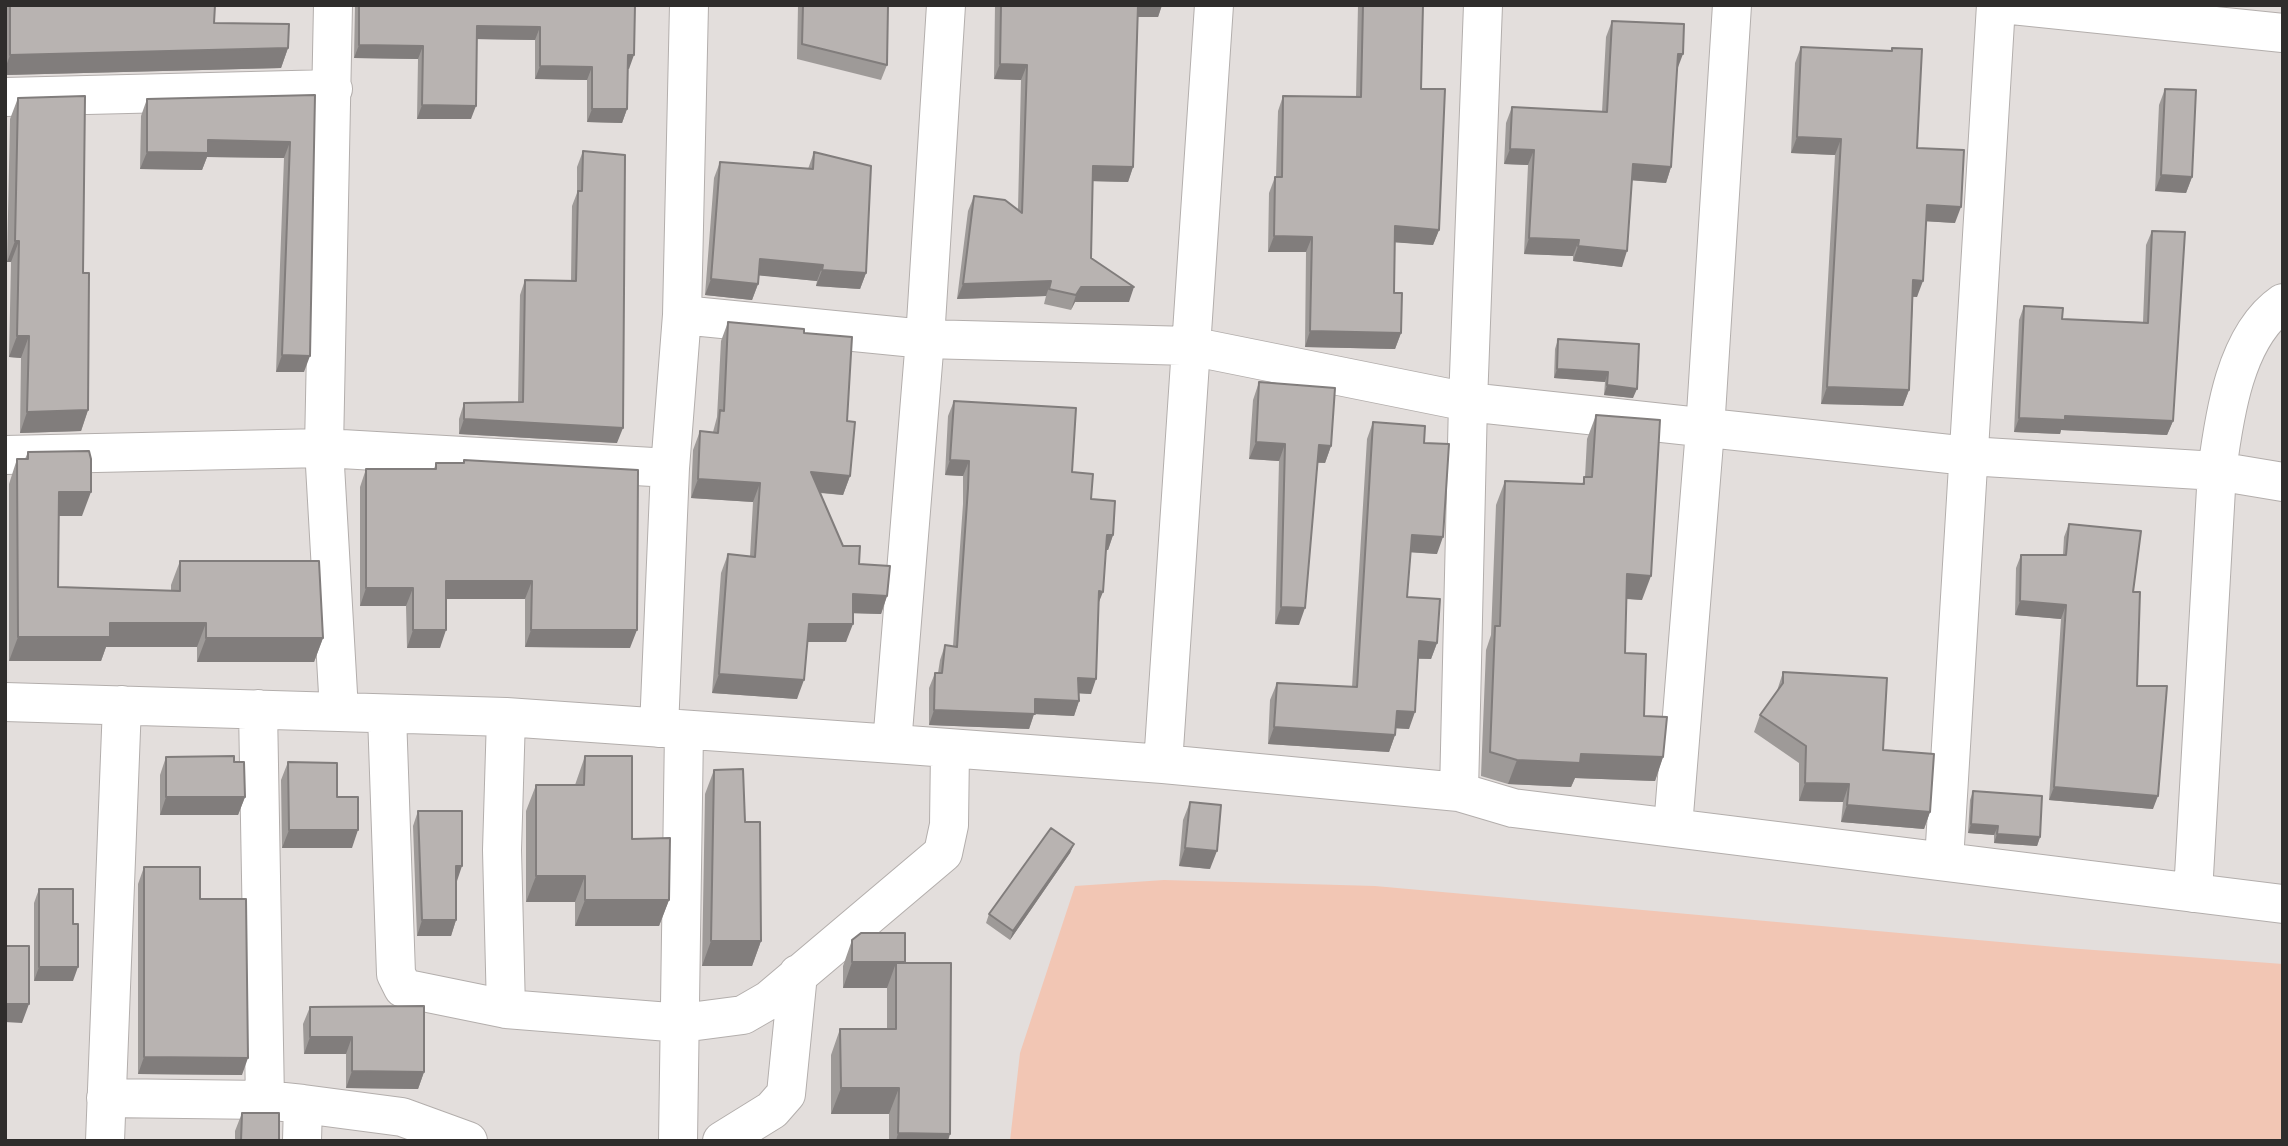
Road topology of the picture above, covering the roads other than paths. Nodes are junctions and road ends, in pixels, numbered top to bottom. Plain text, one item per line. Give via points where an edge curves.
1 (333, 5) edge
2 (689, 5) edge
3 (946, 5) edge
4 (1214, 5) edge
5 (1483, 5) edge
6 (1732, 5) edge
7 (1996, 5) edge
8 (2012, 5) edge
9 (2241, 16) edge
10 (2283, 33) edge
11 (332, 89) junction
12 (5, 97) edge
13 (2283, 303) edge
14 (682, 315) junction
15 (925, 339) junction
16 (1190, 346) junction
17 (1468, 402) junction
18 (1705, 430) junction
19 (324, 449) junction
20 (5, 455) edge
21 (1968, 456) junction
22 (670, 468) junction
23 (2217, 471) junction
24 (2283, 482) edge
25 (5, 702) edge
26 (122, 705) junction
27 (258, 709) junction
28 (340, 711) junction
29 (387, 715) junction
30 (506, 717) junction
31 (671, 729) junction
32 (892, 744) junction
33 (950, 750) junction
34 (1163, 764) junction
35 (1459, 792) junction
36 (1673, 827) junction
37 (1944, 861) junction
38 (2193, 893) junction
39 (2283, 904) edge
40 (798, 974) junction
41 (506, 1009) junction
42 (682, 1023) junction
43 (106, 1098) junction
44 (265, 1100) junction
45 (303, 1123) edge
46 (105, 1141) edge
47 (468, 1141) edge
48 (678, 1141) edge
49 (722, 1141) edge

1 - 11 street
2 - 14 street
3 - 15 street
4 - 16 street
5 - 17 street
6 - 18 street
7 - 21 street
8 - 9 street
9 - 10 street
11 - 12 street
11 - 19 street
13 - 23 street via 2253,331 2224,415
14 - 15 street
14 - 22 street
15 - 16 street
15 - 32 street
16 - 17 street
16 - 34 street
17 - 18 street
17 - 35 street
18 - 21 street
18 - 36 street
19 - 20 street
19 - 22 street
19 - 28 street
21 - 23 street
21 - 37 street
22 - 31 street
23 - 24 street
23 - 38 street
25 - 26 street
26 - 27 street
26 - 43 street
27 - 28 street
27 - 44 street
28 - 29 street
29 - 30 street
29 - 41 street via 396,974 403,988
30 - 31 street
30 - 41 street via 502,850
31 - 32 street
31 - 42 street
32 - 33 street
33 - 34 street
33 - 40 street via 949,825 943,853
34 - 35 street
35 - 36 street via 1513,808
36 - 37 street
37 - 38 street
38 - 39 street
40 - 42 street via 769,1000 743,1015
40 - 49 street via 786,1094 772,1110
41 - 42 street
42 - 48 street
43 - 44 street
43 - 46 street
44 - 45 street
45 - 47 street via 402,1117

